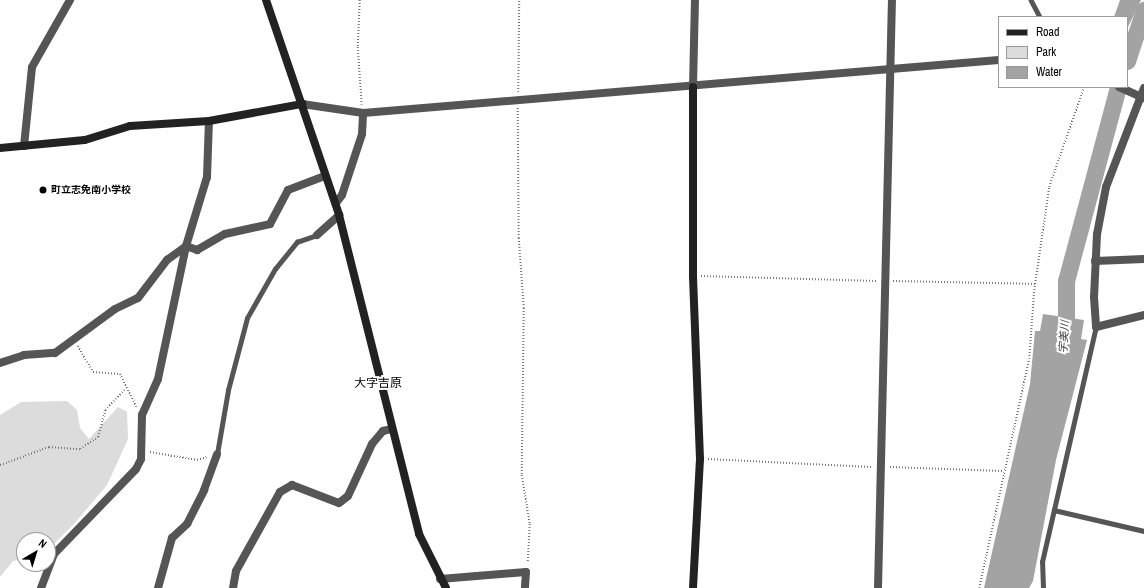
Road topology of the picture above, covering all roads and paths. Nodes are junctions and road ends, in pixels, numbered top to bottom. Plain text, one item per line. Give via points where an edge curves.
1 (70, 0) edge
2 (266, 0) edge
3 (360, 0) edge
4 (519, 0) edge
5 (695, 0) edge
6 (892, 0) edge
7 (1031, 0) edge
8 (1039, 16) edge
9 (998, 60) edge
10 (890, 69) junction
11 (693, 87) junction
12 (1084, 88) edge
13 (1121, 88) edge
14 (1144, 88) edge
15 (1140, 96) edge
16 (518, 101) junction
17 (302, 104) junction
18 (363, 113) junction
19 (209, 121) junction
20 (24, 146) junction
21 (0, 148) edge
22 (326, 176) junction
23 (336, 203) junction
24 (339, 215) junction
25 (317, 235) joint
26 (186, 246) junction
27 (1144, 259) edge
28 (1096, 261) junction
29 (693, 276) junction
30 (886, 281) junction
31 (1035, 284) junction
32 (1144, 315) edge
33 (1096, 327) junction
34 (73, 337) junction
35 (0, 363) edge
36 (126, 388) junction
37 (142, 416) junction
38 (392, 429) junction
39 (216, 454) junction
40 (141, 459) junction
41 (700, 459) junction
42 (0, 465) edge
43 (881, 467) junction
44 (1002, 471) dead end
45 (1054, 510) junction
46 (1144, 531) edge
47 (526, 572) junction
48 (440, 579) junction
49 (41, 588) edge
50 (158, 588) edge
51 (233, 588) edge
52 (446, 588) edge
53 (525, 588) edge
54 (693, 588) edge
55 (878, 588) edge
56 (979, 588) edge
57 (1043, 588) edge

1 - 20 street via 32,67
2 - 17 street
3 - 18 path via 358,46
4 - 16 path
5 - 11 street
6 - 10 street
7 - 8 lane
9 - 10 street
10 - 11 street
10 - 30 street
11 - 16 street
11 - 29 street
12 - 31 path via 1049,187
13 - 15 street
14 - 15 street
15 - 28 street via 1106,187
16 - 18 street
16 - 47 path via 518,238 524,308 522,475 530,524
17 - 18 street
17 - 19 street
17 - 22 street
18 - 23 street via 362,134 342,195
19 - 20 street via 130,126 85,140
19 - 26 street via 207,178
20 - 21 street
22 - 23 street
22 - 26 street via 288,190 270,224 225,234 197,250
23 - 24 street
24 - 25 street
24 - 38 street
25 - 39 lane via 297,242 275,269 247,318 228,390
26 - 34 street via 167,260 138,298 115,309
26 - 37 street via 158,379
27 - 28 street
28 - 33 street
29 - 30 path
29 - 41 street
30 - 31 path
30 - 43 street
31 - 56 path via 1029,358
32 - 33 street
33 - 45 lane
34 - 35 street via 55,353 24,355
34 - 36 path via 93,372 120,374
36 - 37 path
36 - 42 path via 105,410 98,437 80,449 49,447
37 - 40 street
38 - 48 street via 419,534
38 - 51 street via 383,431 372,444 348,496 338,503 292,485 280,492 236,570
39 - 40 path via 197,460 152,451
39 - 50 street via 204,490 187,524 172,538
40 - 49 street via 136,469 54,554
41 - 43 path
41 - 54 street
43 - 44 path
43 - 55 street
45 - 46 lane
45 - 57 lane via 1042,562
47 - 48 street
47 - 53 street
48 - 52 street

